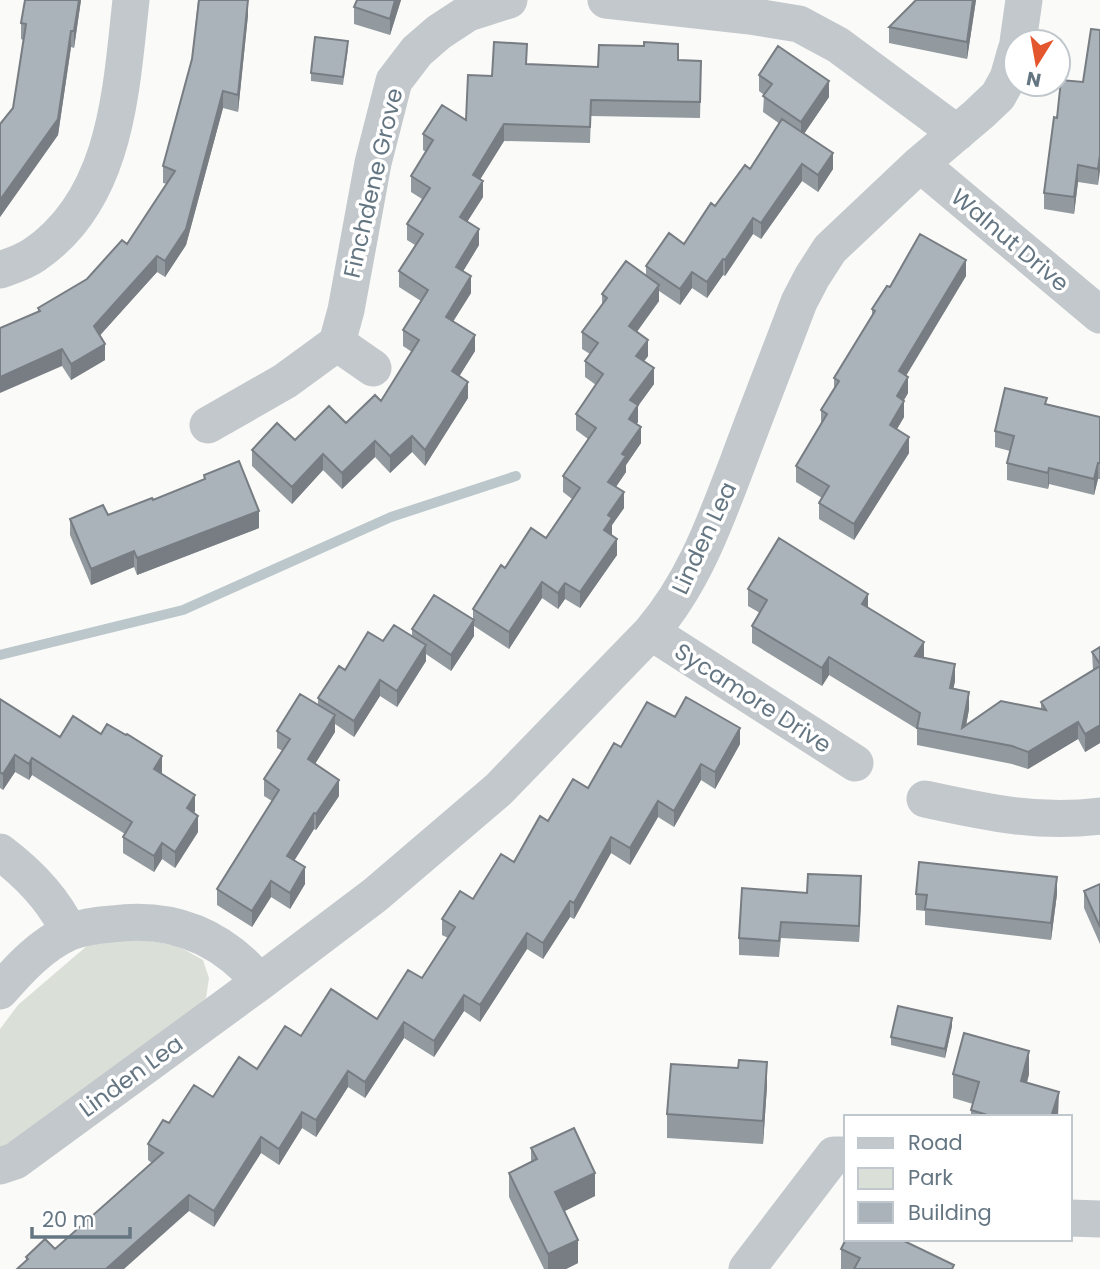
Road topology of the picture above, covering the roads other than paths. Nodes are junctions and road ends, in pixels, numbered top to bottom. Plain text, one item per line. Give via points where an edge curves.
1 (131, 0) edge
2 (509, 0) edge
3 (606, 0) edge
4 (1024, 0) edge
5 (1020, 28) edge
6 (1002, 88) edge
7 (957, 133) junction
8 (920, 164) junction
9 (0, 270) edge
10 (1100, 315) edge
11 (337, 343) junction
12 (373, 368) dead end
13 (208, 425) dead end
14 (651, 632) junction
15 (855, 763) dead end
16 (925, 799) dead end
17 (1100, 816) edge
18 (0, 852) edge
19 (69, 932) junction
20 (260, 982) junction
21 (0, 991) edge
22 (844, 1155) edge
23 (0, 1166) edge
24 (1072, 1218) edge
25 (1100, 1219) edge
26 (747, 1269) edge

1 - 9 street via 120,94 106,160 96,181 55,239 32,257
2 - 11 street, Finchdene Grove via 468,13 439,32 394,81
3 - 7 street via 799,24 838,45
4 - 5 street
6 - 7 street, Linden Lea
7 - 8 street, Linden Lea
8 - 10 street, Walnut Drive
8 - 14 street, Linden Lea via 830,250 812,276 710,535 688,583
11 - 12 street
11 - 13 street via 285,381
14 - 15 street, Sycamore Drive
14 - 20 street, Linden Lea via 499,789 375,895
16 - 17 street via 1032,819
18 - 19 street via 45,894
19 - 20 street via 128,922 163,923 196,932 226,948
19 - 21 street via 18,970
20 - 23 street, Linden Lea via 15,1161
22 - 26 street via 834,1155
24 - 25 street

